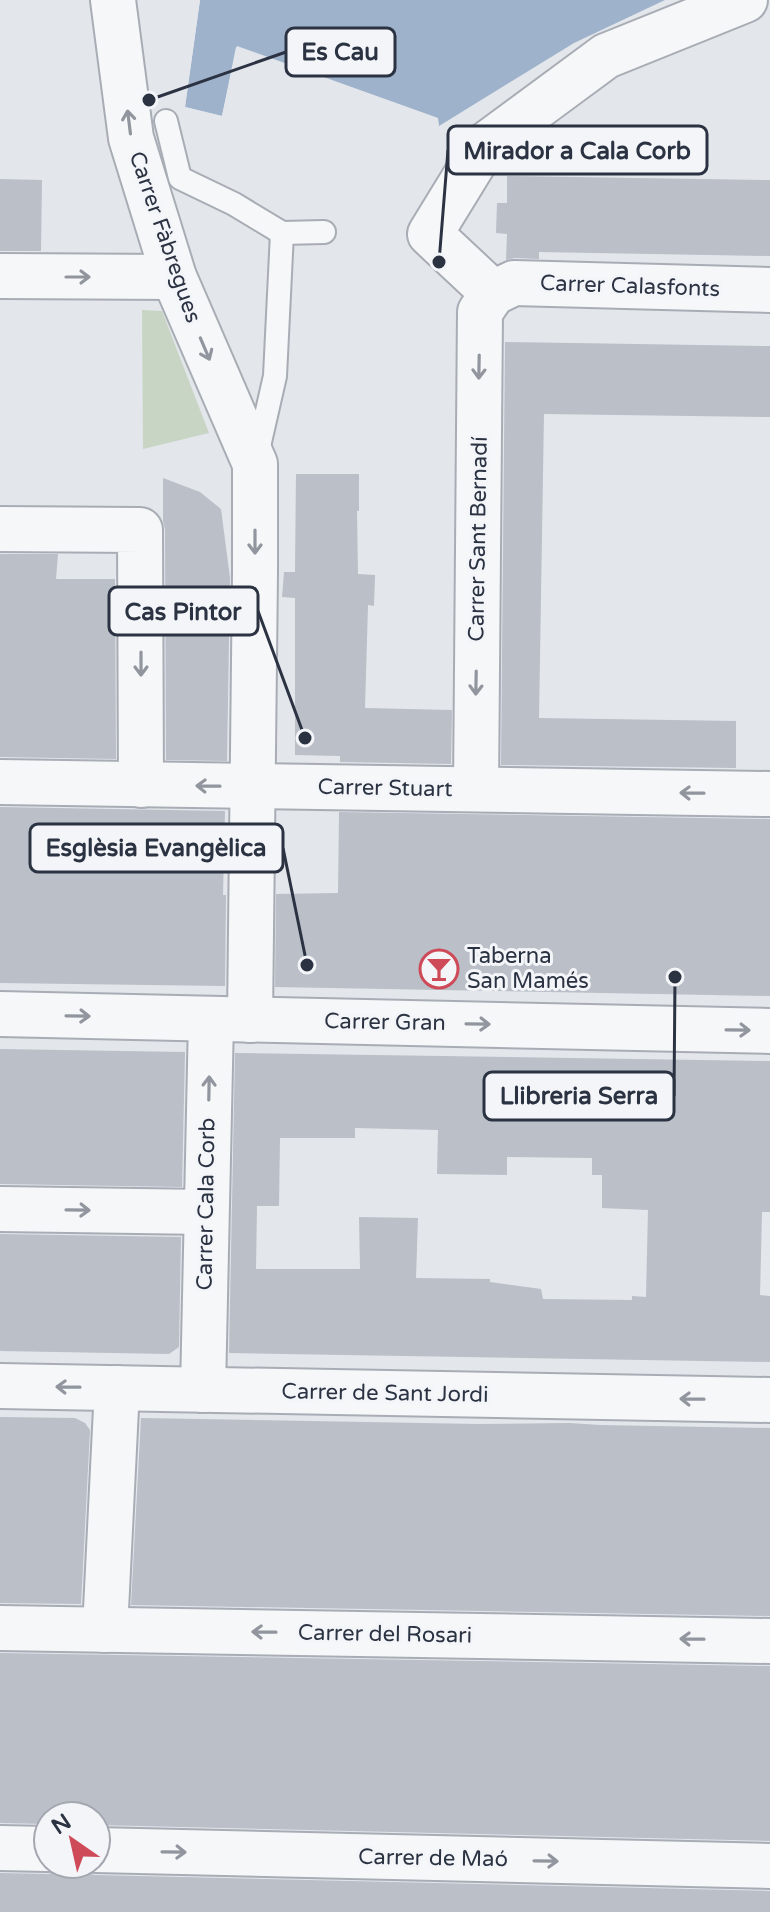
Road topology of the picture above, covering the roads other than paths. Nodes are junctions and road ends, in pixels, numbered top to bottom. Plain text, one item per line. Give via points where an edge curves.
1 (113, 0) edge
2 (745, 0) edge
3 (166, 121) dead end
4 (324, 232) dead end
5 (282, 233) junction
6 (0, 276) edge
7 (174, 277) junction
8 (770, 290) edge
9 (493, 293) junction
10 (255, 464) junction
11 (0, 529) edge
12 (0, 782) edge
13 (141, 785) junction
14 (252, 786) junction
15 (476, 789) junction
16 (770, 794) edge
17 (0, 1014) edge
18 (230, 1019) junction
19 (770, 1031) edge
20 (0, 1209) edge
21 (206, 1212) junction
22 (0, 1386) edge
23 (117, 1388) junction
24 (203, 1390) junction
25 (770, 1400) edge
26 (0, 1628) edge
27 (105, 1630) junction
28 (770, 1641) edge
29 (0, 1848) edge
30 (32, 1849) edge
31 (112, 1850) edge
32 (770, 1866) edge

7 -> 1 street, Carrer Fàbregues via 131,138
2 - 9 street via 606,56 484,146 430,234
3 - 5 lane via 180,178
4 - 5 lane
5 - 10 lane, Carrer Cala Corb via 275,376
6 -> 7 street
7 -> 10 street, Carrer Fàbregues
8 - 9 street, Carrer Calasfonts via 514,283
9 -> 15 street, Carrer Sant Bernadí via 480,312
10 -> 14 street, Carrer Cala Corb
11 -> 13 street via 140,530
12 - 13 street, Carrer Stuart
14 -> 13 street, Carrer Stuart
14 - 15 street, Carrer Stuart
14 - 18 street, Carrer Cala Corb
16 -> 15 street, Carrer Stuart
17 -> 18 street, Carrer Gran
18 -> 19 street, Carrer Gran
21 -> 18 street, Carrer Cala Corb
20 -> 21 street
21 - 24 street, Carrer Cala Corb
23 -> 22 street, Carrer de Sant Jordi
23 - 24 street, Carrer de Sant Jordi
23 - 27 street
25 -> 24 street, Carrer de Sant Jordi
26 - 27 street, Carrer del Rosari
28 -> 27 street, Carrer del Rosari
29 - 30 street
31 -> 32 street, Carrer de Maó

